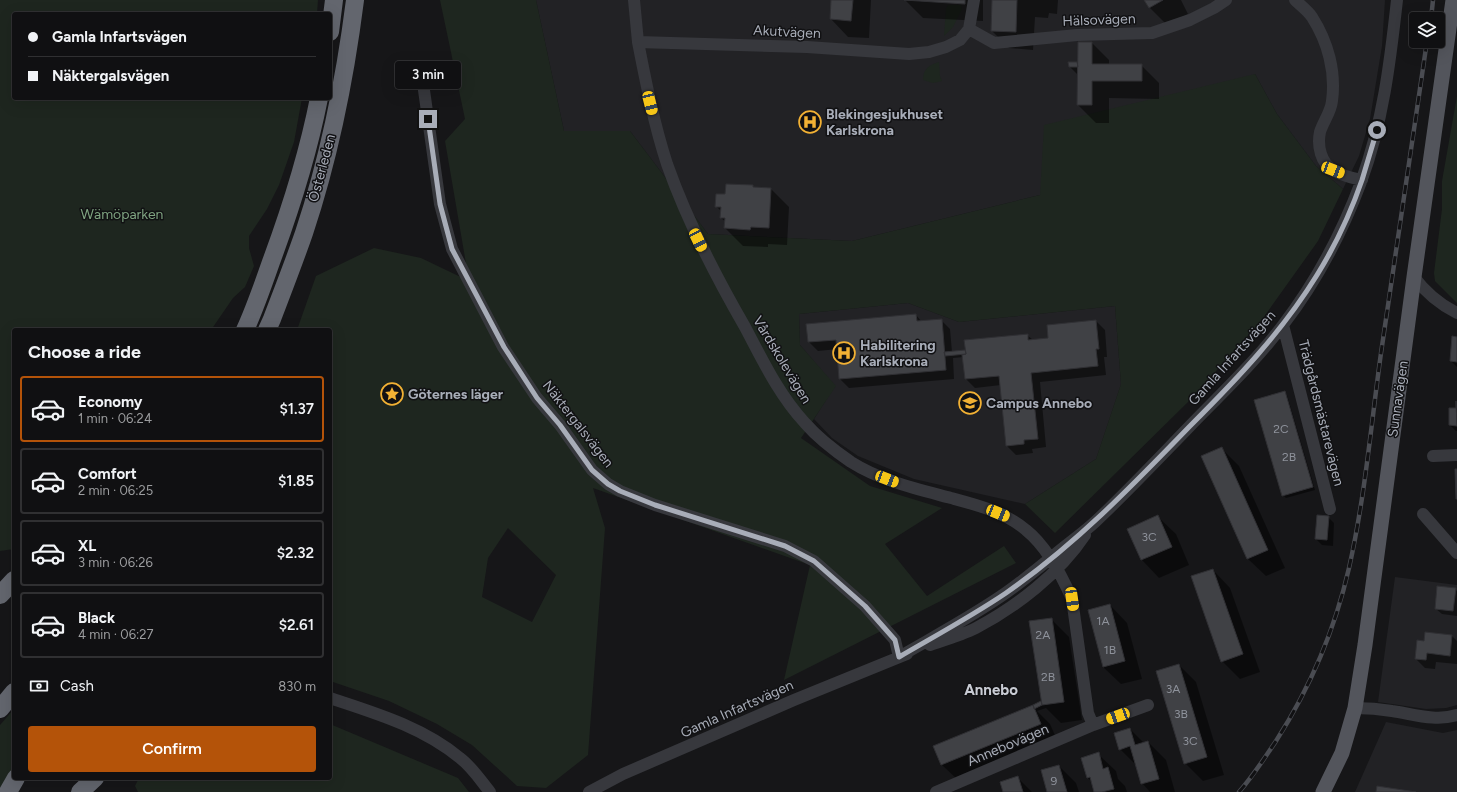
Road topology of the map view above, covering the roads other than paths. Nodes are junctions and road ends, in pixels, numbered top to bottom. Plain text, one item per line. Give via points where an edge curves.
1 (334, 0) edge
2 (355, 0) edge
3 (634, 0) edge
4 (974, 0) edge
5 (1226, 0) edge
6 (1295, 0) edge
7 (1396, 0) edge
8 (1453, 0) edge
9 (332, 16) edge
10 (969, 29) junction
11 (638, 42) junction
12 (422, 76) dead end
13 (319, 100) edge
14 (1362, 180) junction
15 (1414, 277) junction
16 (1457, 313) edge
17 (1283, 325) junction
18 (246, 327) edge
19 (271, 327) edge
20 (1457, 455) edge
21 (1433, 456) dead end
22 (1330, 509) dead end
23 (1423, 514) dead end
24 (1092, 524) junction
25 (1457, 553) edge
26 (1050, 559) junction
27 (1056, 569) junction
28 (0, 580) edge
29 (12, 582) edge
30 (12, 584) edge
31 (0, 595) edge
32 (899, 657) junction
33 (12, 694) edge
34 (332, 699) edge
35 (1148, 705) dead end
36 (1355, 708) junction
37 (0, 709) edge
38 (1457, 715) edge
39 (1093, 725) junction
40 (15, 780) edge
41 (93, 780) edge
42 (8, 792) edge
43 (80, 792) edge
44 (490, 792) edge
45 (589, 792) edge
46 (936, 792) edge
47 (1323, 792) edge

1 - 9 highway
2 - 19 highway, Österleden via 343,81 332,130 304,233
3 - 11 street
4 - 10 street
5 - 10 street, Hälsovägen via 1190,20 1152,33 1077,35 994,43
6 - 14 street via 1311,16 1330,58 1333,79 1332,102 1320,132 1322,159 1333,170
7 - 14 street, Gamla Infartsvägen via 1382,111
8 - 15 main road, Sunnavägen
10 - 11 street, Akutvägen via 960,40 946,47 909,54 783,46
11 - 26 street, Vårdskolevägen via 655,124 684,207 716,276 770,374 806,425 853,462 877,475 1007,516 1027,530
12 - 32 street, Näktergalsvägen via 440,204 452,249 504,347 537,398 592,470 620,491 655,505 785,546 814,561 865,606 895,640
13 - 18 highway, Österleden via 300,180
14 - 17 street, Gamla Infartsvägen via 1332,249
15 - 16 street via 1424,290 1443,306
15 - 36 main road, Sunnavägen
17 - 22 street, Trädgårdsmästarevägen
17 - 24 street, Gamla Infartsvägen via 1228,388
20 - 21 street
23 - 25 street
24 - 26 street, Gamla Infartsvägen
24 - 27 street, Gamla Infartsvägen via 1075,550
26 - 27 street
26 - 32 street, Gamla Infartsvägen via 992,602
27 - 32 street, Gamla Infartsvägen via 1014,604 976,628
27 - 39 street via 1072,599 1088,713
28 - 30 street
29 - 31 highway, bridge
32 - 45 street, Gamla Infartsvägen via 623,774
33 - 37 highway
34 - 44 street via 385,716 431,738 461,758
35 - 39 street, Annebovägen
36 - 38 street via 1419,716
36 - 47 main road, Sunnavägen via 1342,753
39 - 46 street, Annebovägen
40 - 42 highway
41 - 43 highway

